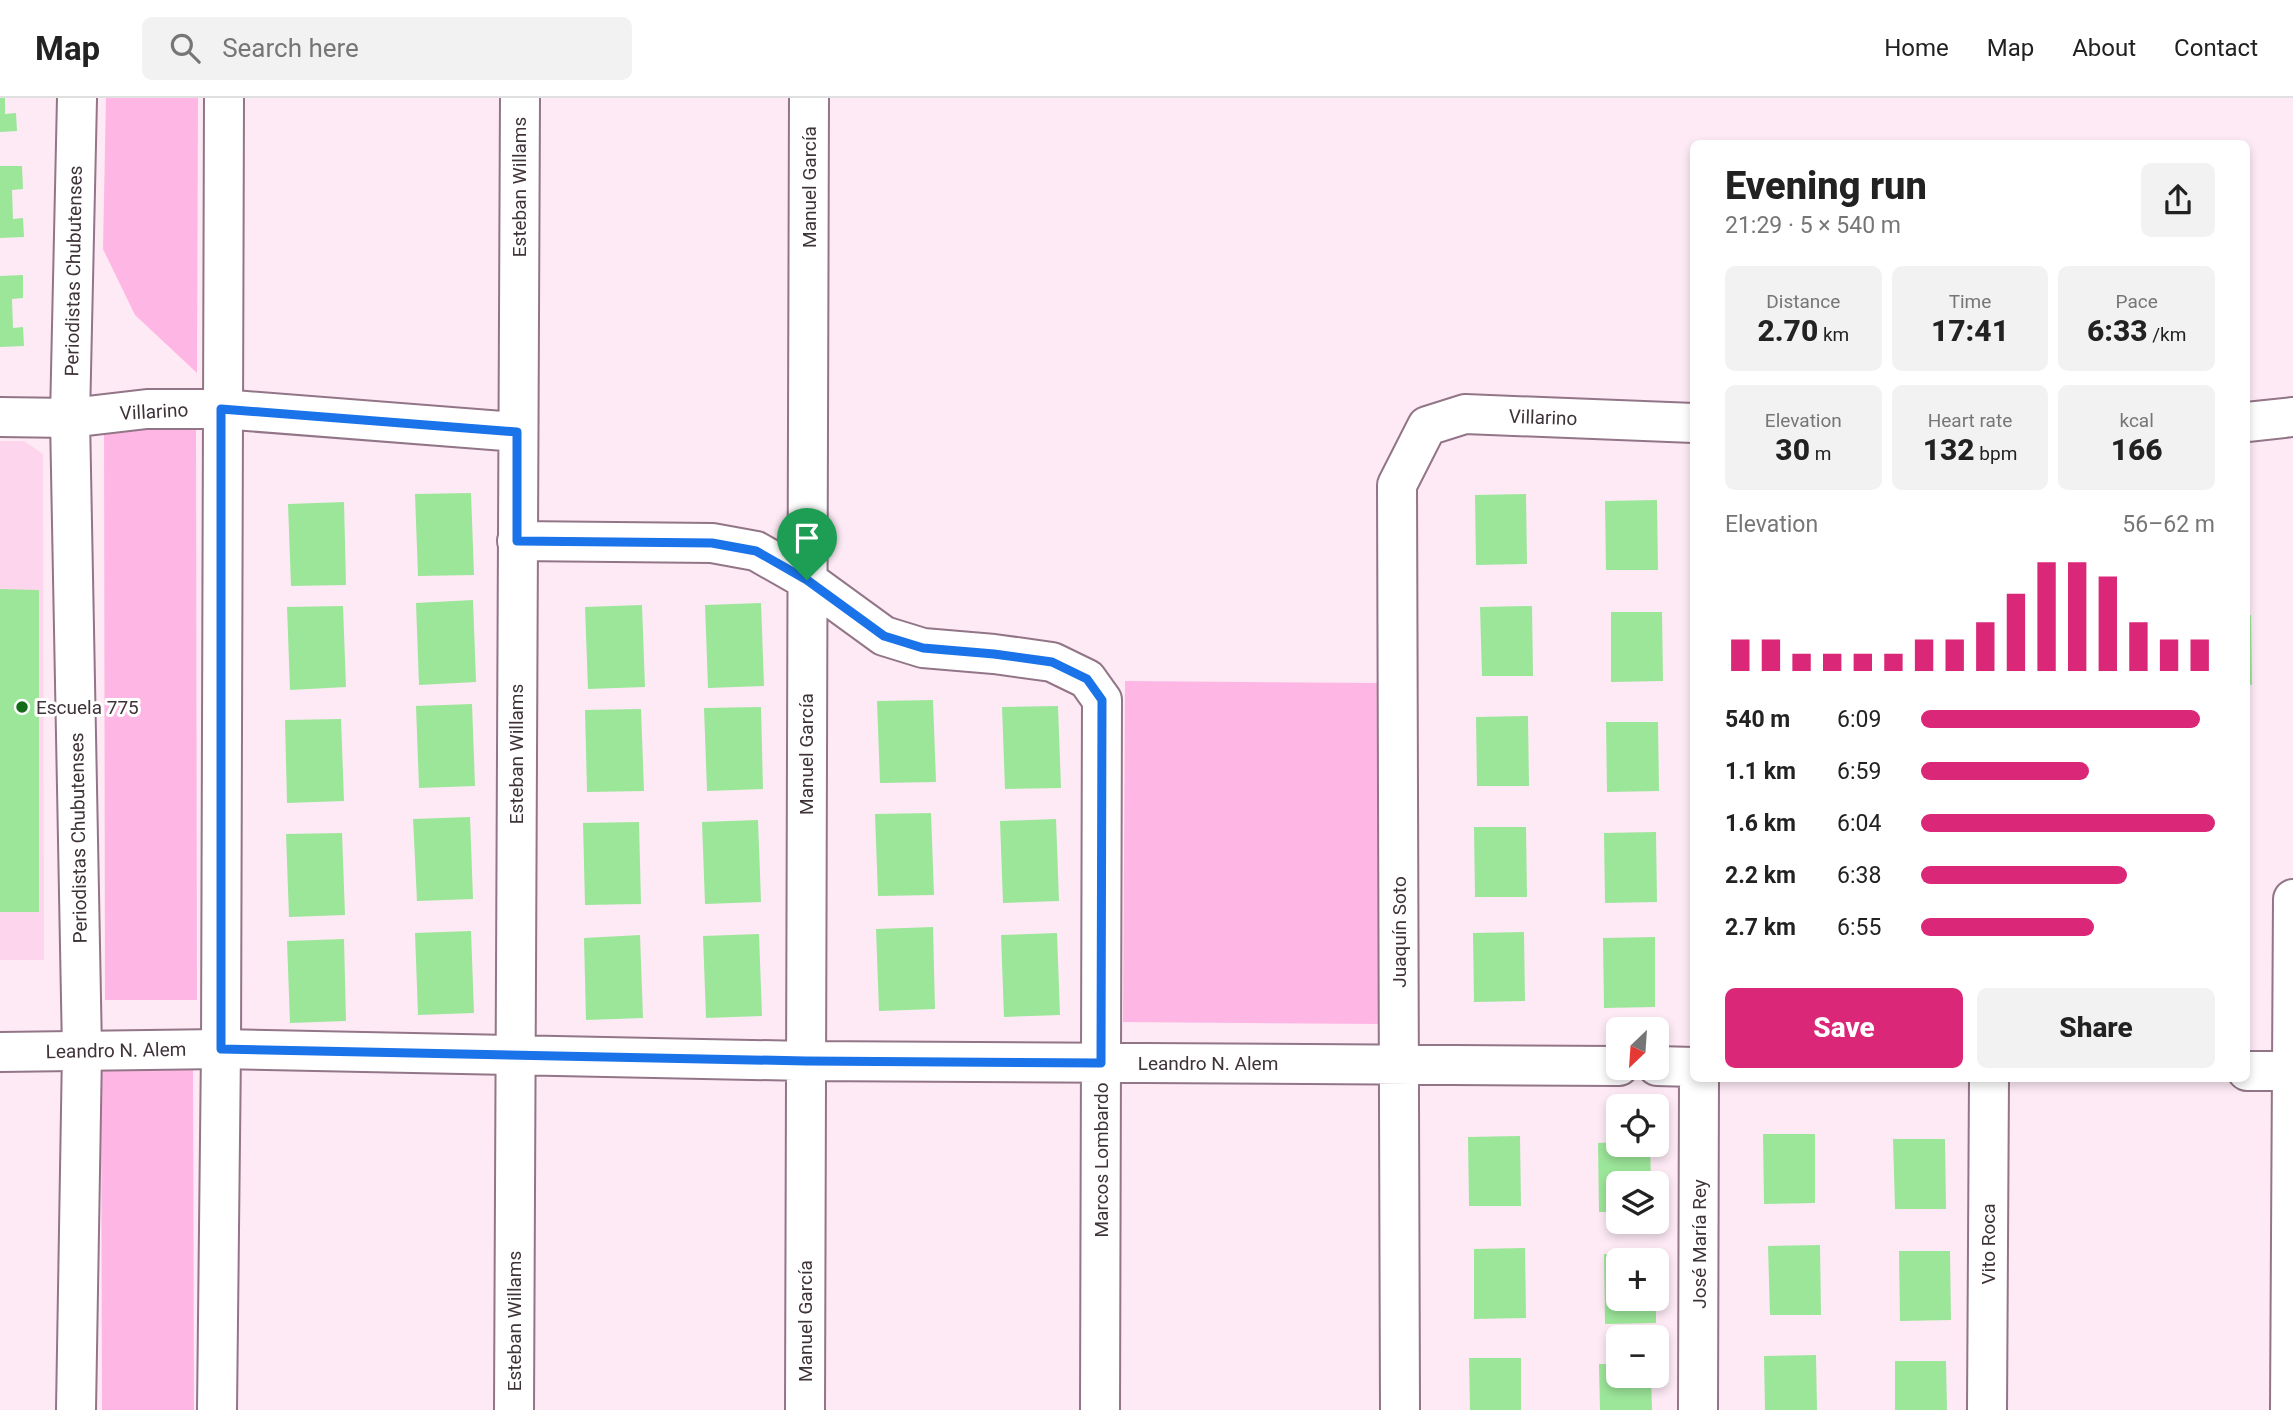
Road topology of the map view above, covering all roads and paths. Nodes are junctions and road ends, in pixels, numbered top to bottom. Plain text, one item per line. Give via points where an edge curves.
1 (77, 98) edge
2 (224, 98) edge
3 (520, 98) edge
4 (809, 98) edge
5 (221, 409) junction
6 (0, 417) edge
7 (2293, 417) edge
8 (70, 418) junction
9 (2250, 422) edge
10 (1690, 424) edge
11 (517, 432) junction
12 (1410, 456) joint
13 (517, 541) junction
14 (807, 580) junction
15 (2293, 898) edge
16 (221, 1049) junction
17 (82, 1051) junction
18 (0, 1052) edge
19 (516, 1056) junction
20 (806, 1061) junction
21 (1101, 1063) junction
22 (1400, 1065) junction
23 (1606, 1066) edge
24 (1670, 1066) edge
25 (1690, 1067) edge
26 (2250, 1071) edge
27 (2292, 1071) edge
28 (1699, 1082) edge
29 (1989, 1082) edge
30 (76, 1410) edge
31 (217, 1410) edge
32 (514, 1410) edge
33 (805, 1410) edge
34 (1100, 1410) edge
35 (1400, 1410) edge
36 (1698, 1410) edge
37 (1987, 1410) edge
38 (2290, 1410) edge

1 - 8 street, Periodistas Chubutenses
2 - 5 street
3 - 11 street, Esteban Willams
4 - 14 street, Manuel García
5 - 8 street, Villarino
5 - 11 street, Villarino
5 - 16 street
6 - 8 street, Villarino
7 - 9 street
8 - 17 street, Periodistas Chubutenses
10 - 12 street, Villarino via 1465,414 1427,426
11 - 13 street, Esteban Willams
12 - 22 street, Juaquín Soto via 1397,485
13 - 14 street via 712,543 756,551
13 - 19 street, Esteban Willams
14 - 20 street, Manuel García
14 - 21 street, Marcos Lombardo via 884,636 923,648 1052,662 1087,679 1102,700
15 - 27 street
16 - 17 street, Leandro N. Alem
16 - 19 street, Leandro N. Alem
16 - 31 street
17 - 18 street, Leandro N. Alem
17 - 30 street, Periodistas Chubutenses
19 - 20 street, Leandro N. Alem
19 - 32 street, Esteban Willams
20 - 21 street, Leandro N. Alem
20 - 33 street, Manuel García
21 - 22 street, Leandro N. Alem
21 - 34 street, Marcos Lombardo
22 - 23 street, Leandro N. Alem
22 - 35 street, Juaquín Soto
24 - 25 street
26 - 27 street
27 - 38 street
28 - 36 street, José María Rey
29 - 37 street, Vito Roca

